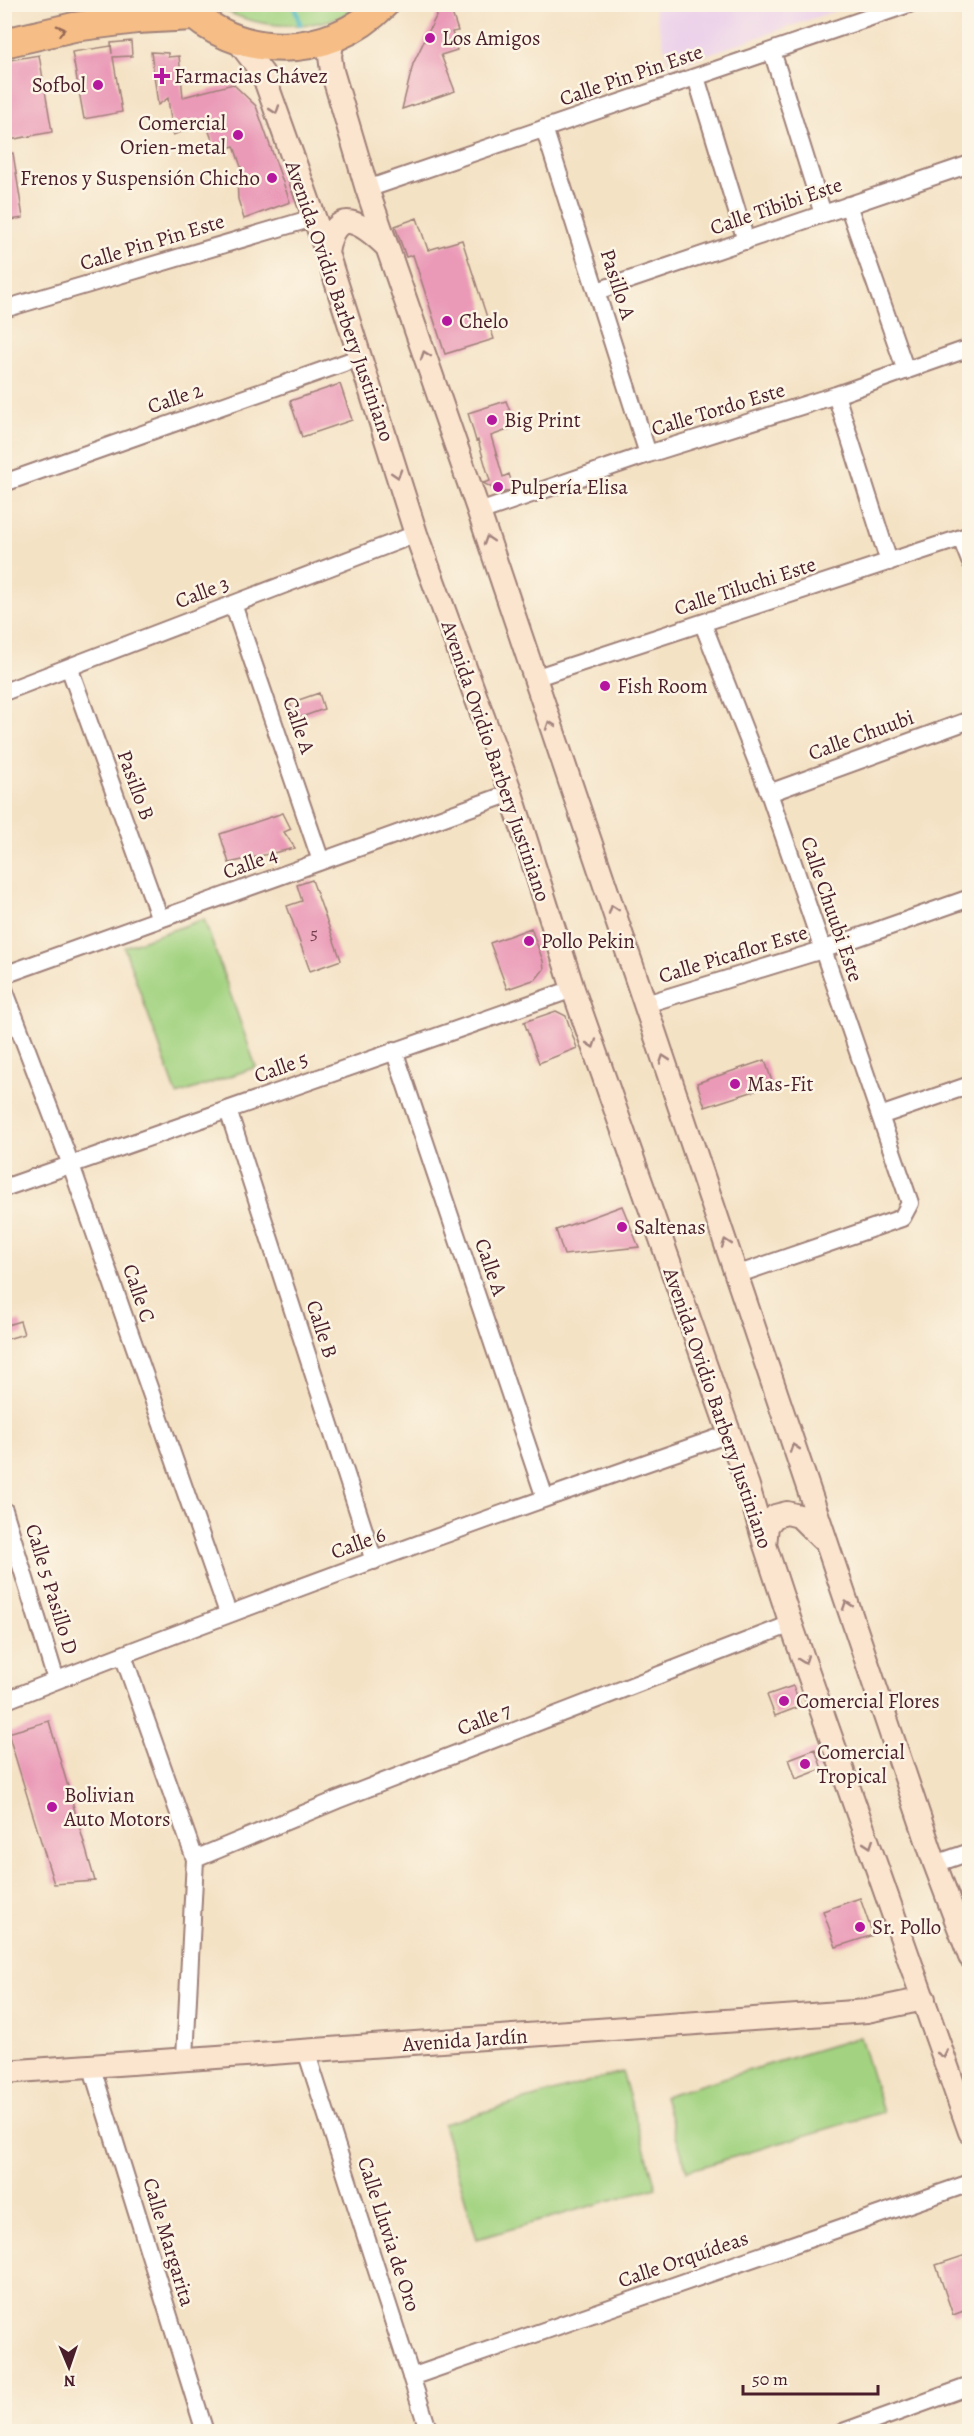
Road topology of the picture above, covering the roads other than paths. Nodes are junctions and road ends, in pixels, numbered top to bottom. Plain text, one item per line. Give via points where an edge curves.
1 (384, 4) edge
2 (909, 4) edge
3 (187, 10) edge
4 (333, 38) junction
5 (238, 41) junction
6 (4, 44) edge
7 (772, 51) junction
8 (696, 77) junction
9 (544, 128) junction
10 (969, 164) edge
11 (367, 189) junction
12 (848, 205) junction
13 (823, 214) junction
14 (313, 218) junction
15 (746, 241) junction
16 (388, 248) junction
17 (327, 253) junction
18 (597, 291) junction
19 (4, 309) edge
20 (969, 348) edge
21 (361, 357) junction
22 (906, 371) junction
23 (836, 395) junction
24 (648, 454) junction
25 (4, 483) edge
26 (479, 512) junction
27 (416, 534) junction
28 (965, 536) edge
29 (969, 561) edge
30 (889, 562) junction
31 (233, 604) junction
32 (703, 624) junction
33 (69, 667) junction
34 (534, 678) junction
35 (4, 692) edge
36 (969, 720) edge
37 (511, 793) junction
38 (769, 793) junction
39 (321, 861) junction
40 (969, 898) edge
41 (160, 919) junction
42 (822, 950) junction
43 (4, 975) edge
44 (4, 989) edge
45 (573, 989) junction
46 (646, 1004) junction
47 (394, 1050) junction
48 (969, 1085) edge
49 (228, 1110) junction
50 (880, 1116) junction
51 (70, 1165) junction
52 (4, 1188) edge
53 (736, 1275) junction
54 (729, 1434) junction
55 (803, 1474) junction
56 (748, 1486) junction
57 (545, 1498) junction
58 (4, 1510) edge
59 (826, 1544) junction
60 (765, 1545) junction
61 (374, 1561) junction
62 (228, 1613) junction
63 (791, 1624) junction
64 (123, 1656) junction
65 (56, 1680) junction
66 (4, 1701) edge
67 (969, 1852) edge
68 (195, 1859) junction
69 (935, 1864) junction
70 (969, 1957) edge
71 (924, 1999) junction
72 (306, 2051) junction
73 (185, 2058) junction
74 (91, 2065) junction
75 (4, 2072) edge
76 (969, 2132) edge
77 (969, 2183) edge
78 (411, 2377) junction
79 (969, 2386) edge
80 (205, 2432) edge
81 (429, 2432) edge
82 (843, 2432) edge

1 - 4 highway via 356,27
2 - 7 street, Calle Pin Pin Este
3 - 5 highway via 214,30
6 -> 3 highway via 74,27
4 - 5 highway via 286,48
4 - 11 main road via 332,71
5 -> 14 main road, Avenida Ovidio Barbery Justiniano via 263,74
7 - 8 street, Calle Pin Pin Este
7 - 13 street
8 - 9 street, Calle Pin Pin Este
8 - 15 street
9 - 11 street, Calle Pin Pin Este
9 - 18 street, Pasillo A
10 - 12 street, Calle Tibibi Este
11 - 16 main road
12 - 13 street, Calle Tibibi Este
12 - 22 street
13 - 15 street, Calle Tibibi Este
14 - 17 main road, Avenida Ovidio Barbery Justiniano
14 - 19 street, Calle Pin Pin Este
15 - 18 street, Calle Tibibi Este
16 - 17 main road via 363,226 345,222 332,230
26 -> 16 main road
17 - 21 main road, Avenida Ovidio Barbery Justiniano
18 - 24 street, Pasillo A
20 - 22 street, Calle Tordo Este
21 - 25 street, Calle 2
21 -> 27 main road, Avenida Ovidio Barbery Justiniano
22 - 23 street, Calle Tordo Este
23 - 24 street, Calle Tordo Este
23 - 30 street
24 - 26 street, Calle Tordo Este
34 -> 26 main road
27 - 31 street, Calle 3
27 - 37 main road, Avenida Ovidio Barbery Justiniano
28 - 29 street
28 - 30 street, Calle Tiluchi Este
30 - 32 street, Calle Tiluchi Este
31 - 33 street, Calle 3
31 - 39 street, Calle A
32 - 34 street, Calle Tiluchi Este
32 - 38 street, Calle Chuubi Este
33 - 35 street, Calle 3
33 - 41 street, Pasillo B
46 -> 34 main road
36 - 38 street, Calle Chuubi
37 - 39 street, Calle 4
37 - 45 main road, Avenida Ovidio Barbery Justiniano
38 - 42 street, Calle Chuubi Este
39 - 41 street, Calle 4
40 - 42 street, Calle Picaflor Este
41 - 43 street, Calle 4
42 - 46 street, Calle Picaflor Este
42 - 50 street, Calle Chuubi Este
44 - 51 street, Calle C
45 - 47 street, Calle 5
45 -> 54 main road, Avenida Ovidio Barbery Justiniano
53 -> 46 main road
47 - 49 street, Calle 5
47 - 57 street, Calle A
48 - 50 street
49 - 51 street, Calle 5
49 - 61 street, Calle B
50 - 53 street, Calle Chuubi Este via 910,1203 902,1218
51 - 52 street, Calle 5
51 - 62 street, Calle C
55 -> 53 main road
54 - 56 main road, Avenida Ovidio Barbery Justiniano
54 - 57 street, Calle 6
55 - 56 main road via 800,1491 794,1499 784,1502 773,1502
55 - 59 main road
56 - 60 main road, Avenida Ovidio Barbery Justiniano
57 - 61 street, Calle 6
58 - 65 street, Calle 5 Pasillo D
59 - 60 main road via 799,1516 787,1513 775,1516 767,1526
69 -> 59 main road
60 - 63 main road, Avenida Ovidio Barbery Justiniano
61 - 62 street, Calle 6
62 - 64 street, Calle 6
63 - 68 street, Calle 7
63 -> 71 main road, Avenida Ovidio Barbery Justiniano
64 - 65 street, Calle 6
64 - 68 street
65 - 66 street, Calle 6
67 - 69 street
68 - 73 street
69 - 70 main road
71 - 72 main road, Avenida Jardín via 867,2012
71 -> 76 main road, Avenida Ovidio Barbery Justiniano
72 - 73 main road, Avenida Jardín
72 - 78 street, Calle Lluvia de Oro
73 - 74 main road, Avenida Jardín
74 - 75 main road, Avenida Jardín
74 - 80 street, Calle Margarita
77 - 78 street, Calle Orquídeas
78 - 81 street, Calle Lluvia de Oro
79 - 82 street

